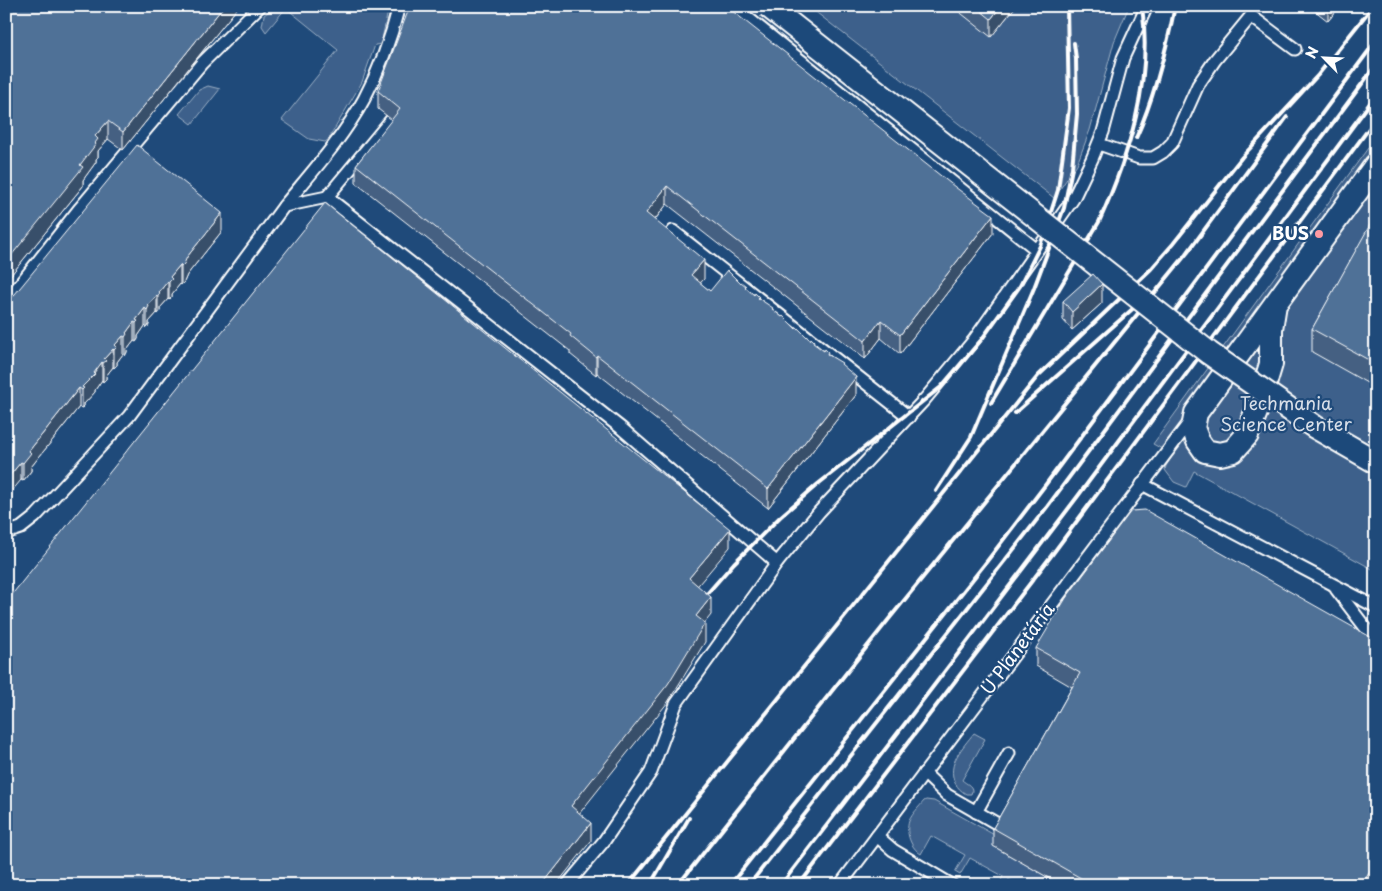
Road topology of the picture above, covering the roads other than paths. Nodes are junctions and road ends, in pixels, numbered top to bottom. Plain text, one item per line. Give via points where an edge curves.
1 (260, 6) edge
2 (399, 6) edge
3 (733, 6) edge
4 (768, 6) edge
5 (1147, 6) edge
6 (1295, 49) dead end
7 (391, 120) edge
8 (1099, 144) junction
9 (1376, 165) edge
10 (327, 197) junction
11 (284, 206) junction
12 (673, 231) dead end
13 (1037, 250) junction
14 (6, 302) edge
15 (1275, 304) junction
16 (1196, 413) junction
17 (909, 416) junction
18 (1376, 462) edge
19 (1142, 484) junction
20 (6, 532) edge
21 (777, 563) junction
22 (1333, 586) junction
23 (1376, 607) edge
24 (1376, 635) edge
25 (1009, 753) dead end
26 (924, 774) junction
27 (976, 812) junction
28 (1003, 828) edge
29 (877, 836) junction
30 (567, 885) edge
31 (840, 885) edge
32 (952, 885) edge

1 - 14 lane via 202,63
2 - 11 lane via 389,44 364,100 336,142
3 - 13 lane
4 - 18 street, bridge via 1209,353 1315,427
5 - 8 lane via 1123,58
6 - 8 lane via 1251,16 1198,86 1172,143 1163,152 1153,158 1139,158
7 - 10 lane
8 - 13 lane via 1073,198
9 - 15 street, U Planetária
10 - 11 lane
10 - 21 lane via 621,428
11 - 20 lane via 129,416 35,517 21,528
12 - 17 lane
13 - 17 lane via 974,340
15 - 16 street, U Planetária
15 - 16 street, U Planetária via 1271,364 1247,435 1233,452 1205,451 1193,428
16 - 19 lane, U Planetária
17 - 21 lane via 819,512
19 - 22 lane
19 - 26 lane, U Planetária
21 - 30 lane via 676,704 651,772 604,841
22 - 23 lane
22 - 24 lane via 1368,631
25 - 27 lane
26 - 27 lane via 947,795
26 - 29 lane, U Planetária
27 - 28 lane
29 - 31 lane, U Planetária
29 - 32 lane via 893,850

